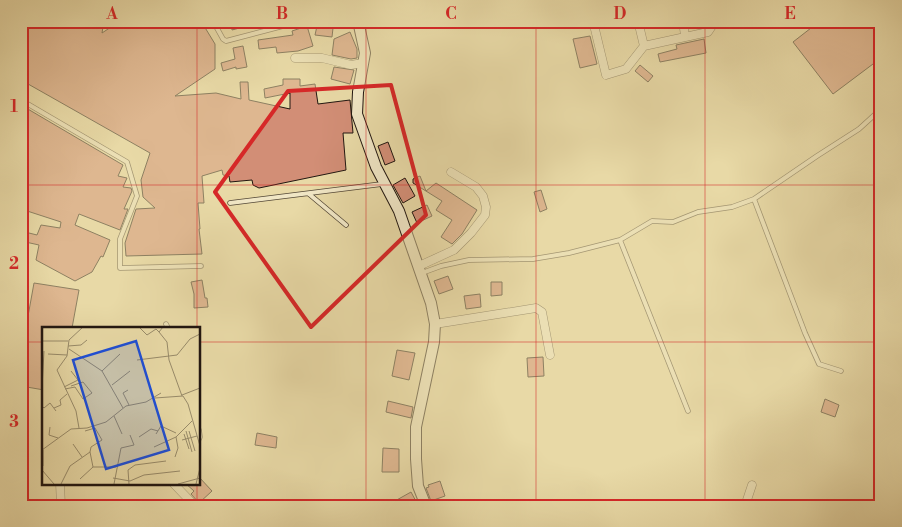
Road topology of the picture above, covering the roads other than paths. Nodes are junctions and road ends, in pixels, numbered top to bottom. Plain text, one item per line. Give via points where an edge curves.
1 (213, 21) edge
2 (302, 21) edge
3 (358, 21) edge
4 (593, 21) edge
5 (638, 21) edge
6 (683, 21) edge
7 (712, 21) edge
8 (685, 36) junction
9 (644, 46) junction
10 (295, 58) dead end
11 (363, 63) junction
12 (21, 100) edge
13 (881, 109) edge
14 (451, 172) dead end
15 (384, 184) junction
16 (309, 194) junction
17 (754, 199) junction
18 (230, 203) dead end
19 (346, 225) dead end
20 (620, 240) junction
21 (201, 266) dead end
22 (420, 270) junction
23 (435, 324) junction
24 (550, 355) dead end
25 (840, 372) dead end
26 (688, 411) dead end
27 (60, 484) edge
28 (174, 484) edge
29 (752, 485) dead end
30 (61, 506) edge
31 (195, 506) edge
32 (426, 506) edge
33 (745, 506) edge

1 - 2 lane via 226,42
3 - 11 street via 365,54
4 - 9 street via 606,75 626,69
5 - 9 street
6 - 8 street
7 - 8 street via 708,32
8 - 9 street
10 - 11 street via 322,58 351,65
11 - 15 street via 357,114
12 - 21 lane via 127,162 137,196 120,240 120,268
13 - 17 lane via 859,129
14 - 22 street via 476,187 483,196 485,215 454,250
15 - 16 lane
15 - 22 street via 399,211
16 - 18 lane
16 - 19 lane
17 - 20 lane via 732,207 698,212 673,222 652,222
17 - 25 lane via 819,364
20 - 22 lane via 533,259 469,260
20 - 26 lane
22 - 23 street
23 - 24 street via 536,308 542,312
23 - 32 street via 416,427 418,486
27 - 30 street
28 - 31 street
29 - 33 street

